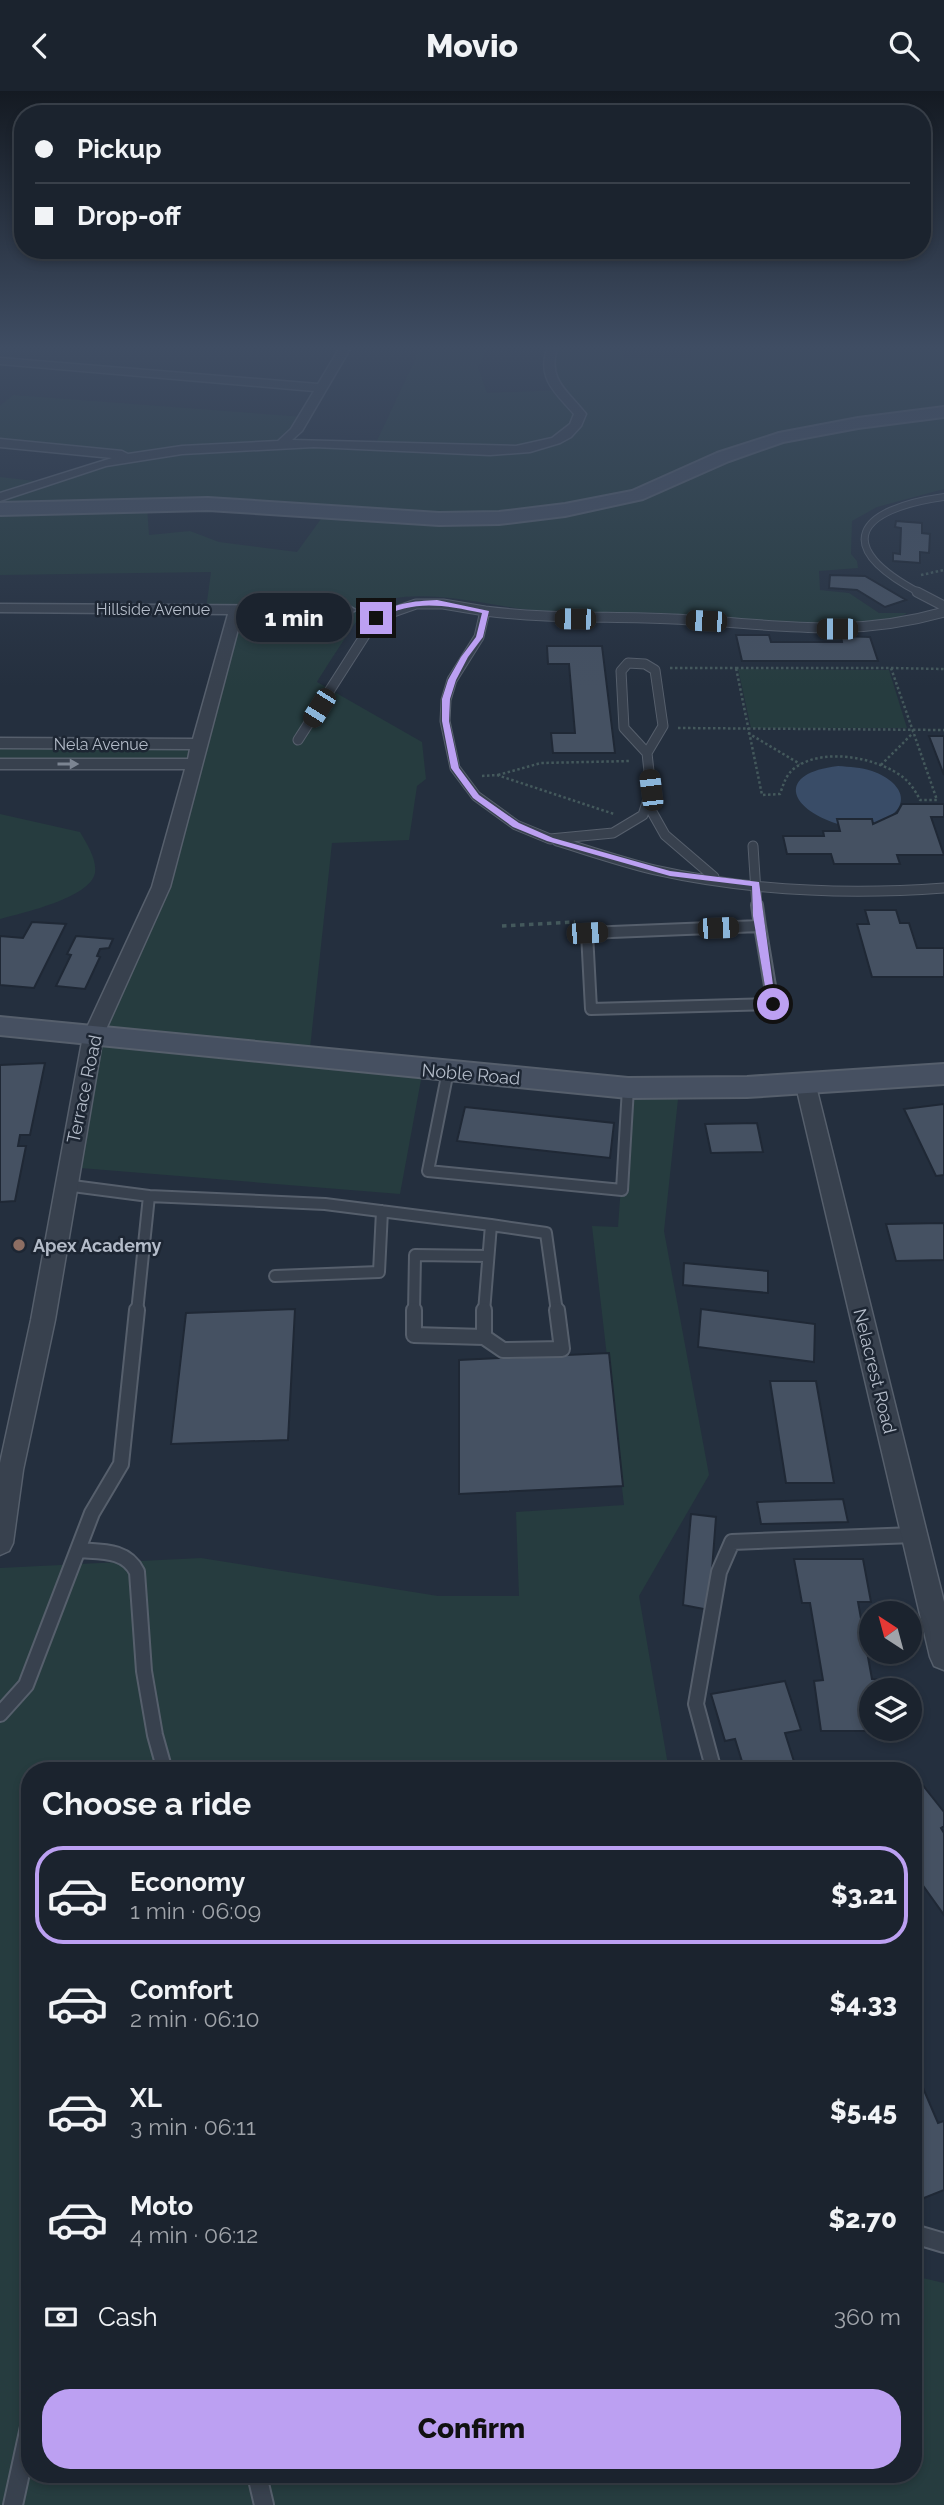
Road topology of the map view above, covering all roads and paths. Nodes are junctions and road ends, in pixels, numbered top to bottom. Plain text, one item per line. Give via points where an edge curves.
1 (117, 462) edge
2 (712, 462) edge
3 (944, 496) edge
4 (0, 497) edge
5 (0, 509) edge
6 (944, 570) edge
7 (914, 577) dead end
8 (944, 606) edge
9 (0, 608) edge
10 (236, 609) junction
11 (349, 610) dead end
12 (485, 611) junction
13 (944, 612) edge
14 (668, 668) dead end
15 (891, 668) junction
16 (736, 669) junction
17 (944, 669) edge
18 (678, 728) dead end
19 (944, 730) edge
20 (748, 731) junction
21 (913, 731) junction
22 (298, 740) dead end
23 (0, 743) edge
24 (647, 753) junction
25 (199, 754) junction
26 (648, 763) junction
27 (0, 764) edge
28 (800, 765) junction
29 (881, 765) junction
30 (497, 775) junction
31 (475, 776) dead end
32 (647, 803) junction
33 (622, 816) dead end
34 (550, 839) junction
35 (753, 846) dead end
36 (717, 879) junction
37 (756, 884) junction
38 (944, 888) edge
39 (568, 923) dead end
40 (502, 926) dead end
41 (760, 926) junction
42 (0, 1026) edge
43 (93, 1036) junction
44 (448, 1071) junction
45 (944, 1073) edge
46 (806, 1086) junction
47 (628, 1089) junction
48 (65, 1185) junction
49 (149, 1196) junction
50 (382, 1212) junction
51 (491, 1225) junction
52 (487, 1256) junction
53 (275, 1276) dead end
54 (484, 1337) junction
55 (914, 1535) junction
56 (0, 1543) edge
57 (78, 1550) junction
58 (944, 1657) edge
59 (0, 1714) edge
60 (162, 1762) edge
61 (712, 1762) edge
62 (922, 2236) edge
63 (944, 2243) edge
64 (21, 2468) edge
65 (259, 2483) edge
66 (13, 2505) edge
67 (264, 2505) edge

1 - 4 street
2 - 5 street via 636,495 499,518 439,519 208,504
3 - 8 lane via 882,513 866,533 868,555 880,568
6 - 7 path
9 - 10 street, Hillside Avenue
10 - 11 street, Hillside Avenue
10 - 25 street, Terrace Road
12 - 13 lane via 546,618 670,619 824,629 884,628
12 - 22 lane via 437,602 413,603 376,618
12 - 34 lane via 479,637 464,657 446,699 445,721 455,768 476,796 516,825
14 - 16 path
15 - 16 path
15 - 17 path
15 - 21 path
16 - 20 path
18 - 20 path
19 - 21 path
20 - 21 path
20 - 28 path
20 - 28 path via 762,795 780,794 782,782
21 - 29 path
21 - 29 path via 937,800 920,800 904,778
23 - 25 street, Nela Avenue
24 - 24 lane via 663,726 655,670 628,663 621,671 624,728
24 - 26 lane
27 -> 25 street, Nela Avenue
25 - 43 street, Terrace Road via 161,887
26 - 30 path via 541,763
26 - 32 lane via 651,790
28 - 29 path via 845,757
30 - 31 path
30 - 33 path
32 - 34 lane via 643,815 613,833
32 - 36 lane via 651,816 687,858
34 - 36 lane via 670,873
35 - 37 lane
36 - 37 lane
37 - 38 lane via 892,893
37 - 41 lane
39 - 40 path
41 - 41 lane via 587,933 591,1009 773,1004
42 - 43 street, Noble Road
43 - 44 street, Noble Road
43 - 48 street, Terrace Road
44 - 47 street, Noble Road
44 - 47 lane via 428,1171 622,1190
45 - 46 street, Noble Road
46 - 47 street, Noble Road
46 - 55 street, Nelacrest Road
48 - 49 lane
48 - 56 street, Terrace Road
49 - 50 lane via 325,1204
49 - 57 lane via 121,1464 92,1513
50 - 51 lane
50 - 53 lane via 379,1272
51 - 52 lane
51 - 54 lane via 546,1233 562,1349 503,1350
52 - 54 lane
52 - 54 lane via 415,1255 414,1335
55 - 58 street, Nelacrest Road
55 - 61 lane via 732,1542 719,1572 696,1704
57 - 59 lane via 26,1685
57 - 60 lane via 115,1554 129,1560 139,1573 139,1622
62 - 63 lane
64 - 66 lane
65 - 67 lane

